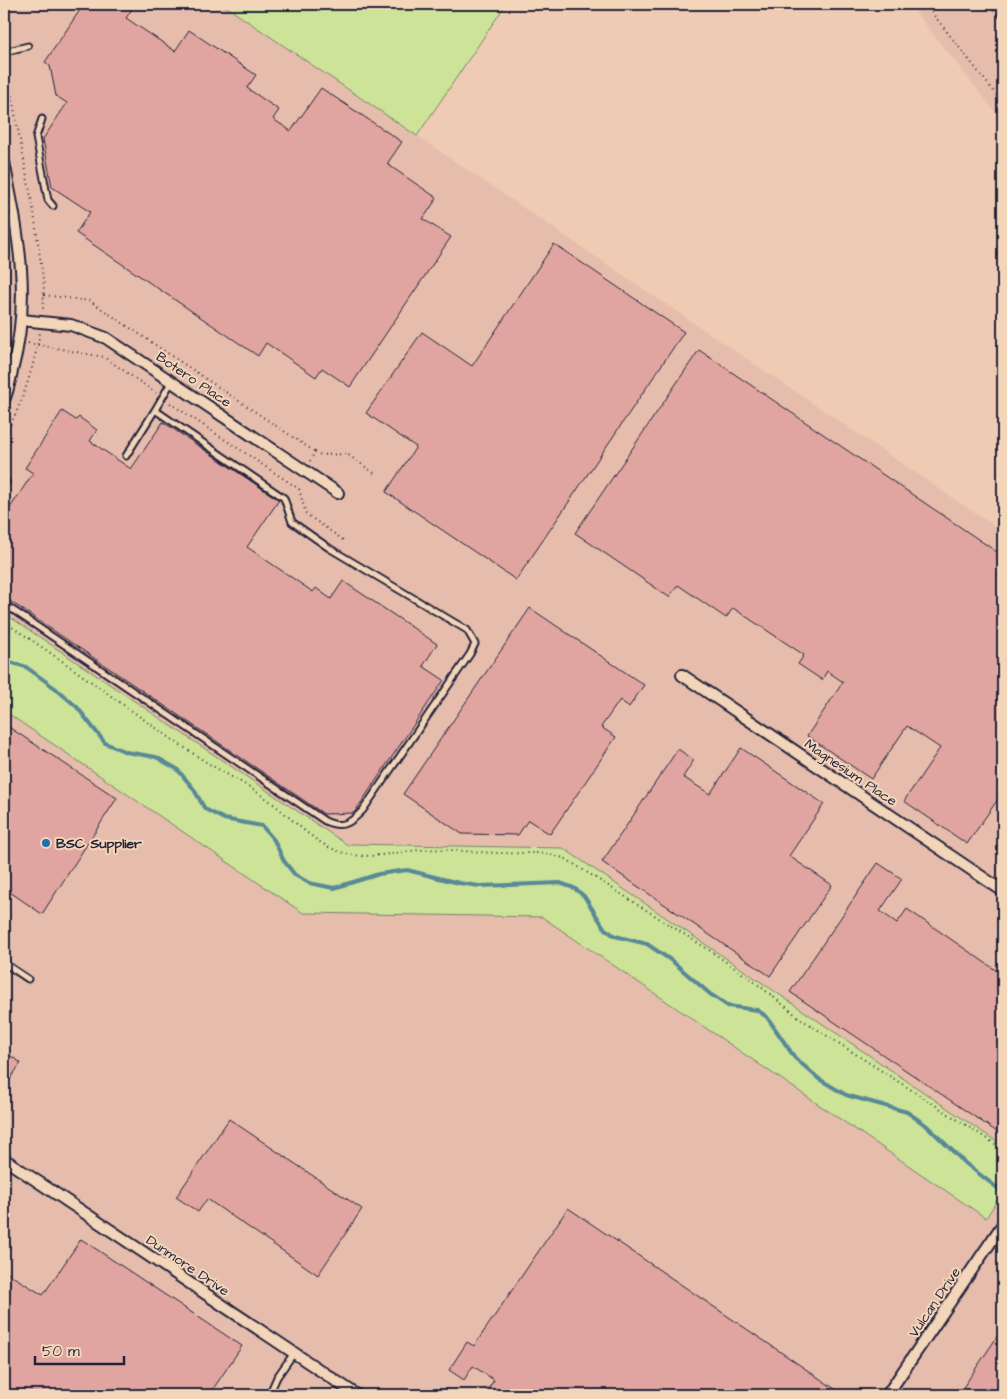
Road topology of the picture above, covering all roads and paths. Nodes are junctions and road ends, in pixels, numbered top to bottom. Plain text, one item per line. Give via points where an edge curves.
1 (925, 4) edge
2 (28, 46) dead end
3 (4, 52) edge
4 (1003, 103) edge
5 (42, 119) dead end
6 (4, 162) edge
7 (53, 206) dead end
8 (44, 295) dead end
9 (21, 320) junction
10 (172, 381) junction
11 (4, 400) edge
12 (155, 410) junction
13 (315, 452) junction
14 (126, 456) dead end
15 (304, 470) junction
16 (377, 475) dead end
17 (293, 485) dead end
18 (338, 493) dead end
19 (4, 604) edge
20 (4, 622) edge
21 (682, 675) dead end
22 (1003, 891) edge
23 (4, 963) edge
24 (28, 979) dead end
25 (1003, 1149) edge
26 (4, 1159) edge
27 (1003, 1224) edge
28 (294, 1353) junction
29 (269, 1395) edge
30 (356, 1395) edge
31 (887, 1395) edge

1 - 4 path
2 - 3 lane
5 - 7 lane via 36,137 48,200
6 - 9 street via 20,243
8 - 13 path via 90,300
9 - 10 street, Botero Place via 88,330
9 - 11 street via 17,351
10 - 12 lane
10 - 15 street, Botero Place
12 - 14 lane
12 - 19 lane via 284,498 292,522 329,548 467,630 472,638 475,644 470,654 363,810 354,820 341,826 325,821
13 - 15 path
13 - 16 path via 321,455 347,454
15 - 17 path
15 - 18 street, Botero Place
20 - 25 path via 206,762 262,795 314,839 338,851 370,856 421,850 524,851 545,852 566,859 709,950 801,1019
21 - 22 street, Magnesium Place
23 - 24 lane
26 - 28 street, Dunmore Drive
27 - 31 street, Vulcan Drive
28 - 29 lane via 276,1377
28 - 30 street, Dunmore Drive

